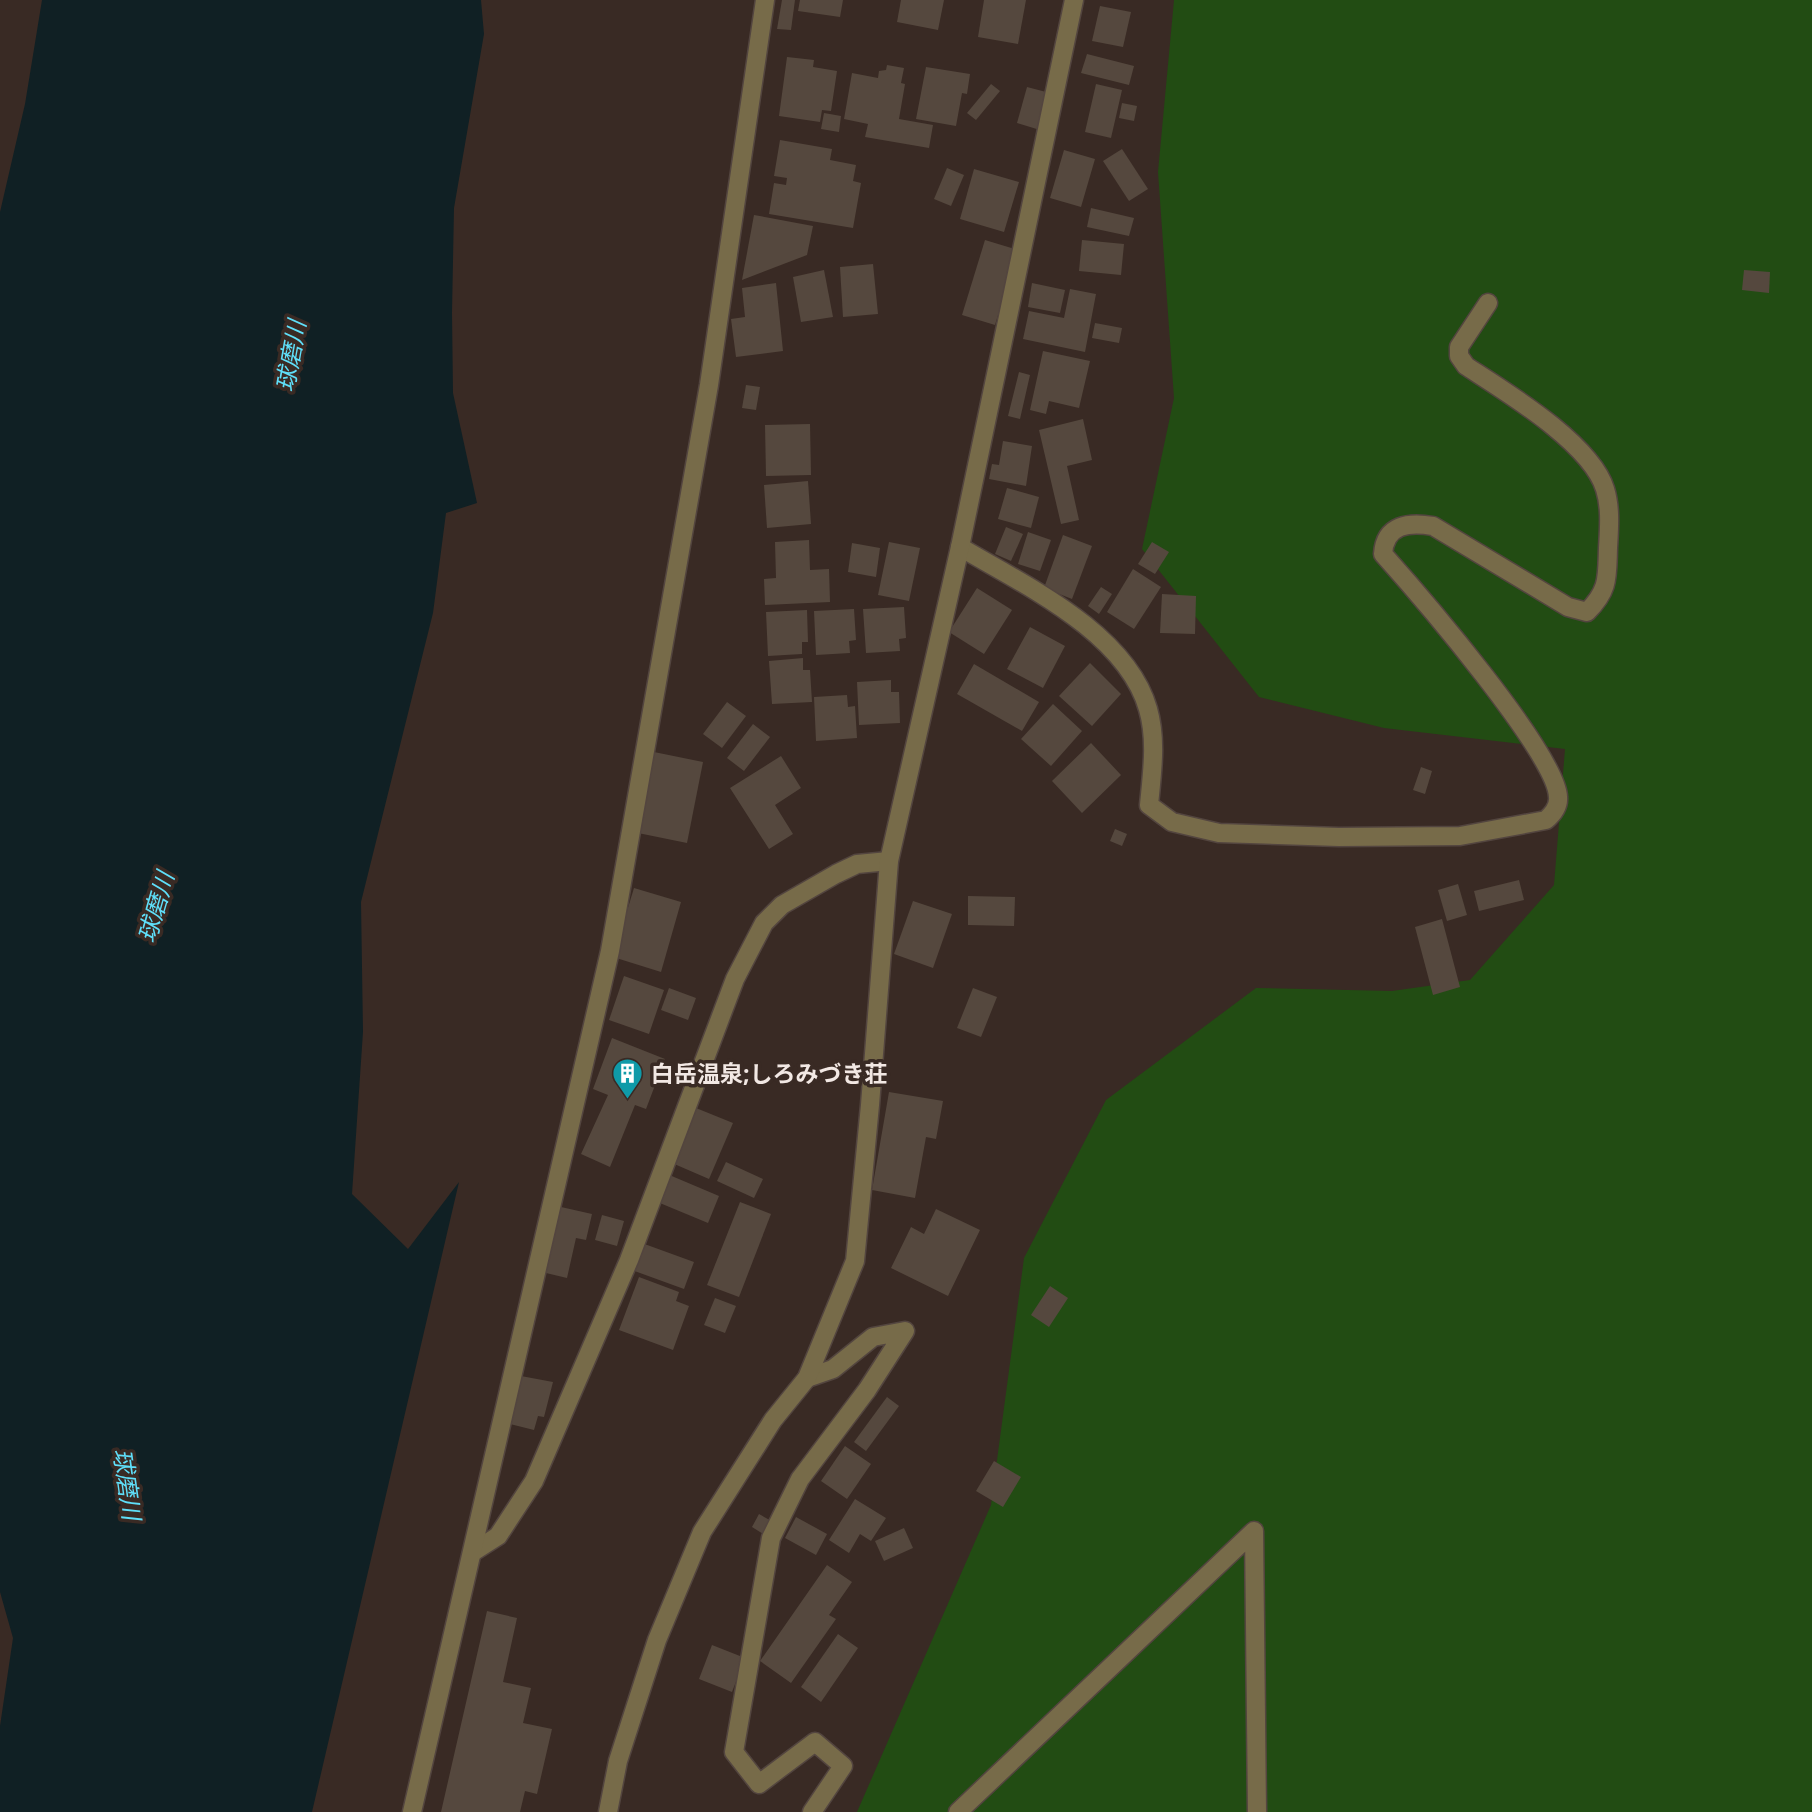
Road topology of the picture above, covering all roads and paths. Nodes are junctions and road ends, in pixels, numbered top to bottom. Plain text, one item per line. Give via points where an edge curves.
1 (765, 0) edge
2 (1074, 0) edge
3 (1488, 303) dead end
4 (960, 547) junction
5 (890, 861) junction
6 (807, 1378) junction
7 (472, 1552) junction
8 (412, 1812) edge
9 (608, 1812) edge
10 (812, 1812) edge
11 (958, 1812) edge
12 (1257, 1812) edge

1 - 7 street via 709,384 610,951
2 - 4 street
3 - 4 street via 1459,356 1466,366 1535,411 1590,461 1605,489 1609,523 1607,576 1601,598 1587,611 1568,607 1433,526 1411,522 1398,527 1384,544 1383,554 1533,741 1559,797 1546,820 1460,836 1339,837 1219,833 1171,822 1149,805 1154,750 1148,708 1126,665 1087,624
4 - 5 street
5 - 6 street via 855,1261
5 - 7 street via 857,864 836,874 782,905 764,923 735,979 629,1261 534,1481 498,1536
6 - 9 street via 773,1420 702,1532 657,1640 618,1761
6 - 10 street via 833,1368 873,1337 905,1331 800,1479 771,1538 734,1752 759,1784 815,1742 844,1766
7 - 8 street
11 - 12 street via 1254,1531

